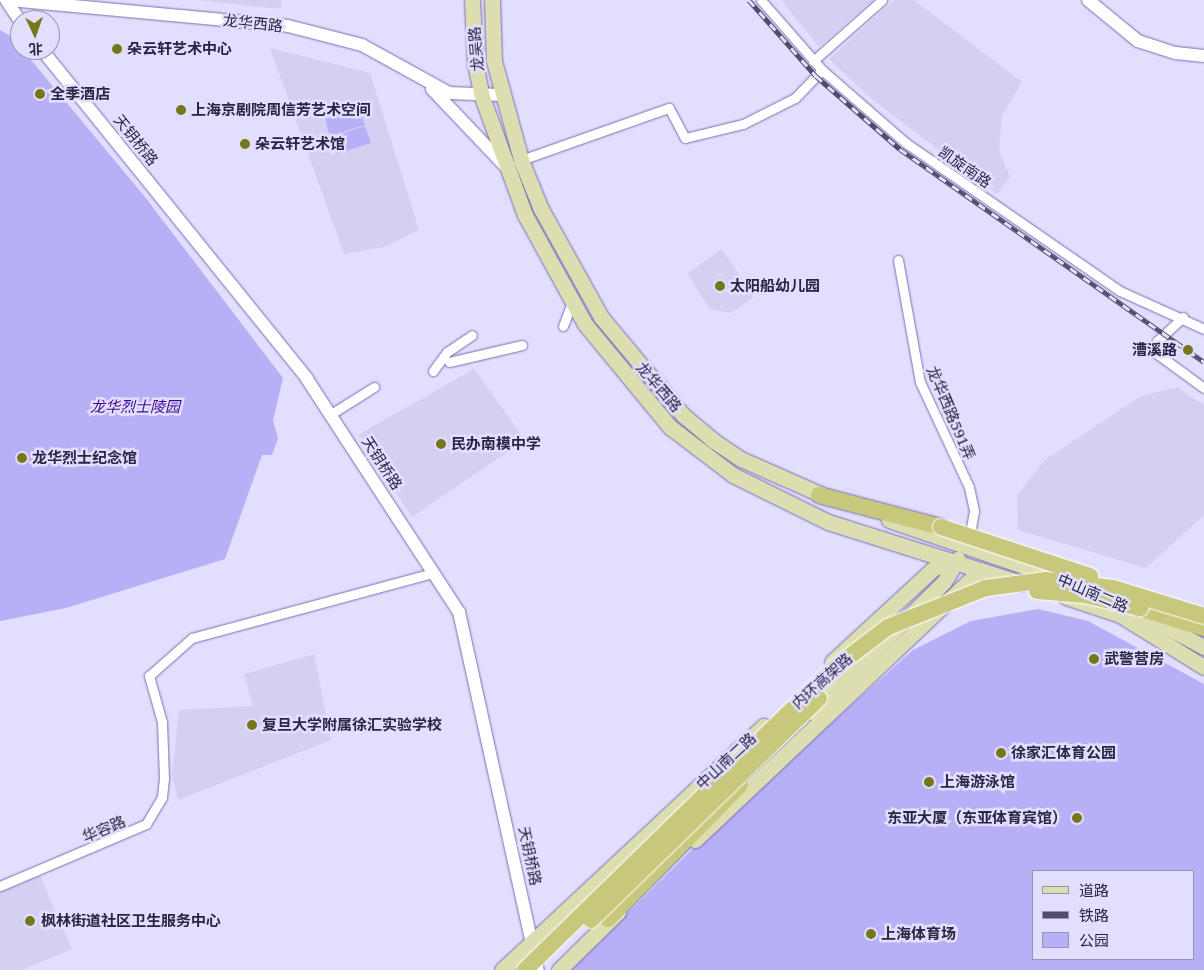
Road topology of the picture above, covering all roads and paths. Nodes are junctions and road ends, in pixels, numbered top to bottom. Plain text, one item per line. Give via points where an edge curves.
1 (8, 0) edge
2 (472, 0) edge
3 (492, 0) edge
4 (761, 0) edge
5 (882, 0) edge
6 (1088, 0) edge
7 (1204, 56) edge
8 (50, 60) edge
9 (813, 61) junction
10 (822, 70) junction
11 (421, 78) junction
12 (501, 95) junction
13 (482, 97) junction
14 (521, 160) junction
15 (504, 165) junction
16 (898, 260) dead end
17 (572, 302) junction
18 (1183, 317) junction
19 (563, 326) dead end
20 (1204, 329) edge
21 (472, 334) dead end
22 (522, 345) dead end
23 (449, 362) dead end
24 (433, 372) dead end
25 (374, 387) dead end
26 (1204, 388) edge
27 (331, 414) junction
28 (819, 495) junction
29 (968, 546) junction
30 (955, 562) junction
31 (981, 570) junction
32 (433, 573) junction
33 (1144, 597) junction
34 (1204, 616) edge
35 (1204, 628) edge
36 (1204, 647) edge
37 (1204, 667) edge
38 (796, 720) junction
39 (0, 886) edge
40 (608, 919) junction
41 (531, 938) junction
42 (502, 970) edge
43 (525, 970) edge
44 (539, 970) edge
45 (559, 970) edge

1 - 11 street, 龙华西路 via 288,26 362,45
2 - 13 main road, 龙吴路 via 475,64
3 - 12 main road, 龙吴路
4 - 9 street, 凯旋南路
5 - 9 street
6 - 7 street via 1138,41 1176,53
8 - 27 street, 天钥桥路 via 270,328
9 - 10 street, 凯旋南路
10 - 14 street via 795,98 743,124 685,138 669,108
10 - 18 street, 凯旋南路 via 906,143 1120,291
11 - 13 street, 龙华西路 via 449,92
11 - 15 street
12 - 13 street, 龙华西路
12 - 14 main road, 龙华西路
13 - 15 main road, 龙华西路
14 - 28 main road, 龙华西路 via 541,208 602,317 683,415 741,459
15 - 17 main road, 龙华西路
16 - 29 street, 龙华西路591弄 via 920,382 968,487 974,511
17 - 19 street
17 - 30 main road, 龙华西路 via 628,379 703,456 828,522
18 - 20 street, 凯旋南路
18 - 26 street via 1157,341 1156,353
21 - 24 street via 447,352
22 - 23 street
25 - 27 street
27 - 32 street, 天钥桥路
28 - 29 main road, 龙华西路
28 - 33 highway, bridge via 941,527
29 - 30 main road, 中山南二路
29 - 36 main road, 中山南二路 via 1085,587
30 - 31 main road, 中山南二路
30 - 40 main road, 中山南二路 via 938,588 622,893
30 - 41 main road, 中山南二路 via 934,568
31 - 37 main road, 中山南二路 via 1120,615
31 - 40 main road, 中山南二路 via 810,737 634,901
32 - 39 street, 华容路 via 192,638 150,676 162,722 162,797 146,824
32 - 41 street, 天钥桥路 via 459,612 466,636
33 - 34 highway, 内环高架路, bridge
33 - 43 highway, 内环高架路, bridge via 1090,583 1026,581 953,598 888,627 833,669
35 - 38 highway, 内环高架路, bridge via 1085,594 1033,591 987,598 937,614 892,638 841,676
38 - 40 highway via 787,738
38 - 44 highway, 内环高架路, bridge
40 - 45 main road, 中山南二路
41 - 42 main road, 中山南二路
41 - 44 street, 天钥桥路

